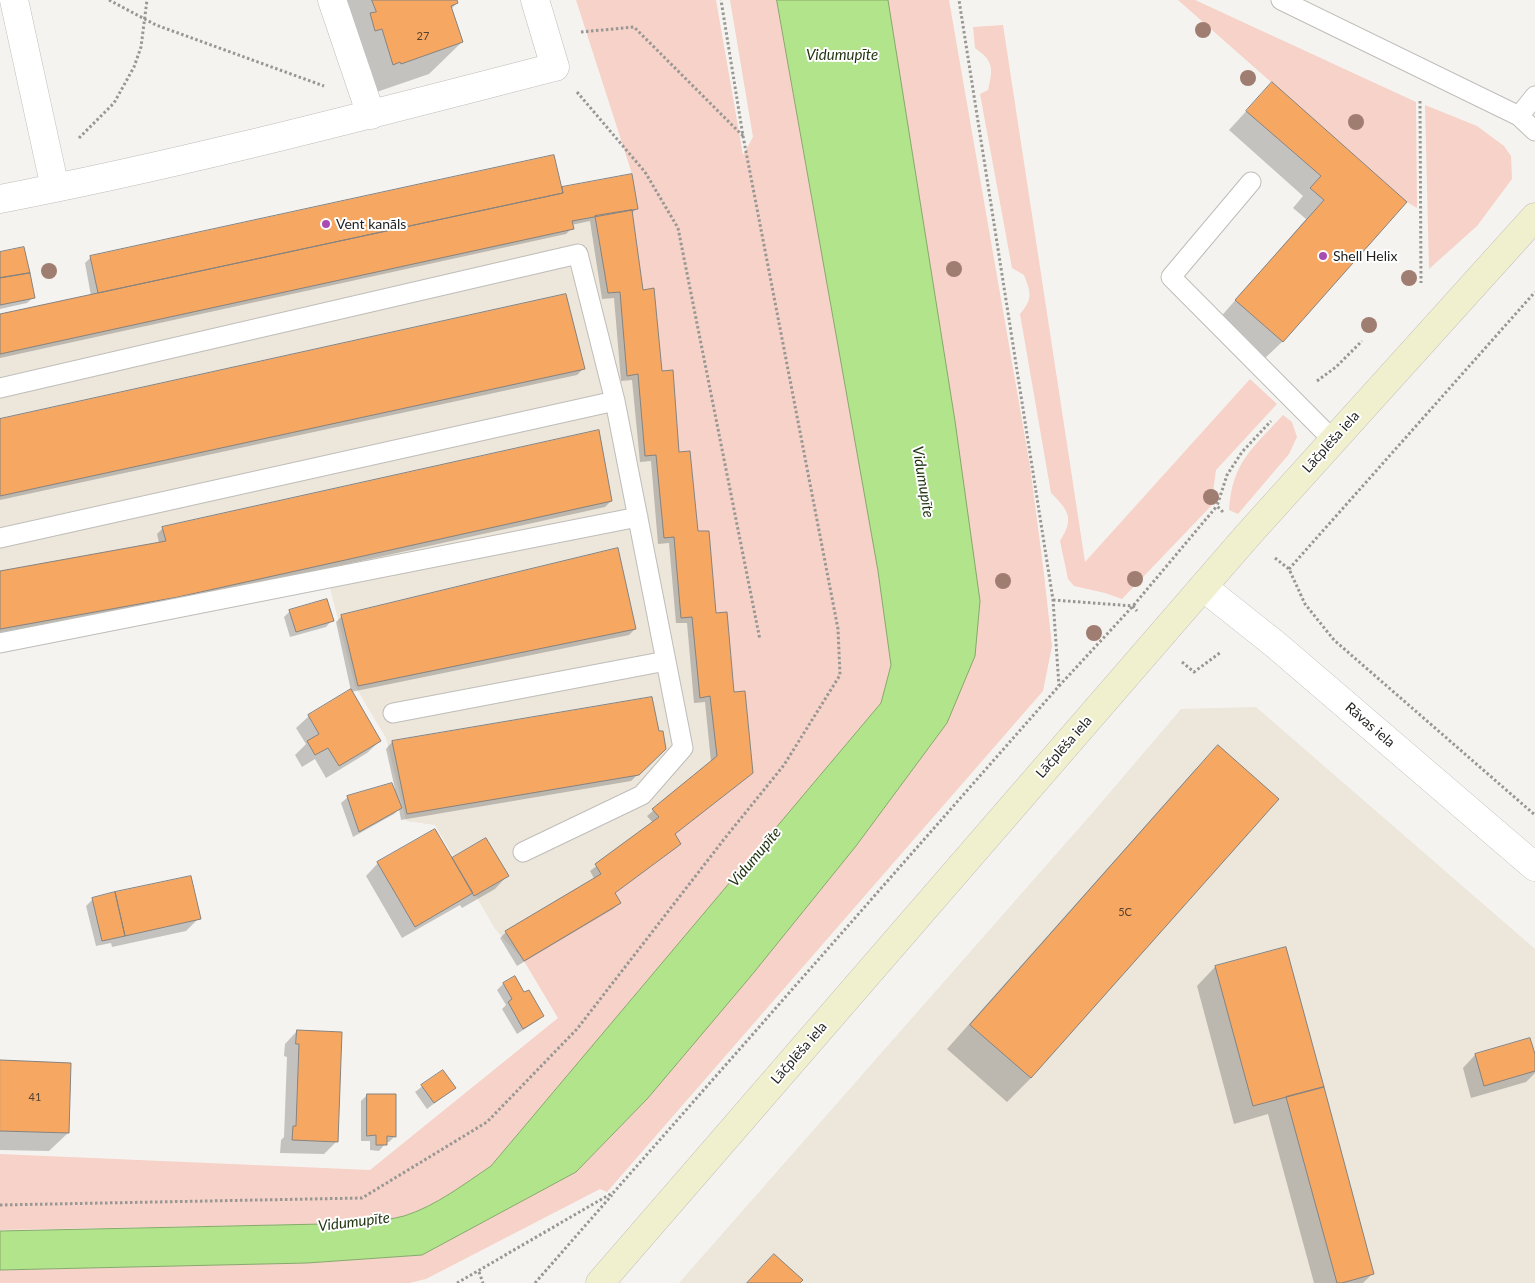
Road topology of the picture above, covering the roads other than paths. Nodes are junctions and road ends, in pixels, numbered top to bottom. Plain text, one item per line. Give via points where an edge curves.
1 (14, 0) edge
2 (332, 0) edge
3 (535, 0) edge
4 (1281, 0) edge
5 (1535, 96) edge
6 (368, 108) junction
7 (1519, 116) junction
8 (1535, 131) edge
9 (53, 178) junction
10 (1252, 182) dead end
11 (0, 199) edge
12 (1535, 217) edge
13 (0, 388) edge
14 (615, 401) junction
15 (1333, 440) junction
16 (638, 517) junction
17 (0, 538) edge
18 (1203, 587) junction
19 (0, 643) edge
20 (666, 661) junction
21 (392, 712) dead end
22 (523, 852) dead end
23 (1535, 867) edge
24 (600, 1283) edge

1 - 9 street
2 - 6 street
3 - 6 street via 555,67
4 - 7 lane
5 - 7 lane
6 - 9 street
7 - 8 lane
9 - 11 street
10 - 15 lane via 1171,277
12 - 15 main road, Lāčplēša iela
13 - 14 lane via 578,254
14 - 16 lane
14 - 17 lane
15 - 18 main road, Lāčplēša iela
16 - 19 lane
16 - 20 lane
18 - 23 street, Rāvas iela via 1276,645
18 - 24 main road, Lāčplēša iela
20 - 21 lane
20 - 22 lane via 682,748 642,795

